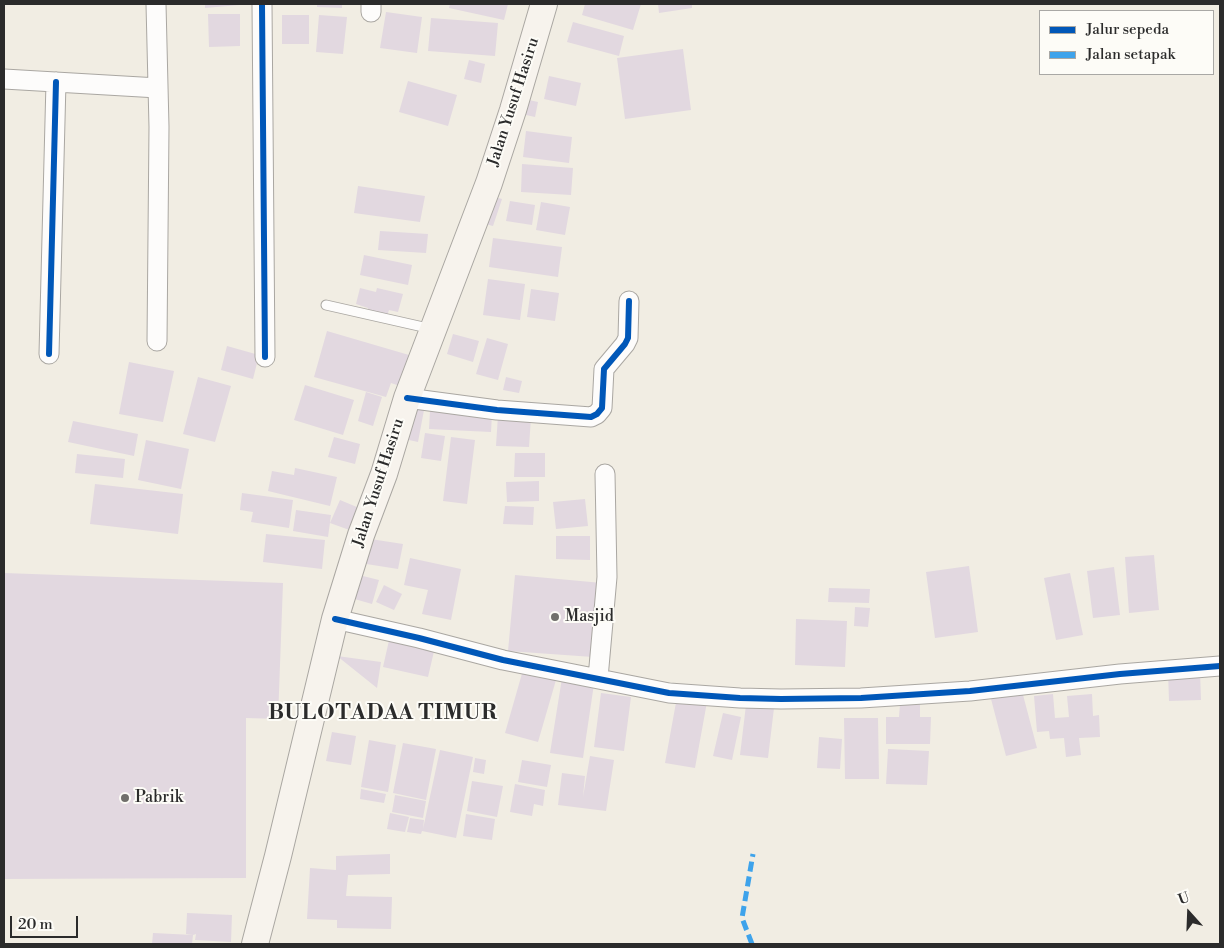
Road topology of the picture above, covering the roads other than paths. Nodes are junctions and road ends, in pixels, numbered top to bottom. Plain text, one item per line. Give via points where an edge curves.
1 (156, 4) edge
2 (262, 4) edge
3 (544, 4) edge
4 (4, 79) edge
5 (56, 82) junction
6 (158, 88) junction
7 (629, 301) dead end
8 (326, 304) dead end
9 (432, 329) junction
10 (157, 341) dead end
11 (49, 354) dead end
12 (265, 357) dead end
13 (407, 398) junction
14 (604, 474) dead end
15 (335, 619) junction
16 (1220, 666) edge
17 (598, 678) junction
18 (255, 944) edge

1 - 6 street
2 - 12 street
3 - 9 main road, Jalan Yusuf Hasiru via 488,183
4 - 5 street
5 - 6 street
5 - 11 street
6 - 10 street
7 - 13 street via 628,338 604,369 602,408 598,414 591,417 498,410
8 - 9 lane
9 - 13 main road, Jalan Yusuf Hasiru
13 - 15 main road, Jalan Yusuf Hasiru
14 - 17 street via 607,577
15 - 17 street via 502,660
15 - 18 main road, Jalan Yusuf Hasiru
16 - 17 street via 970,691 862,698 740,698 669,692

